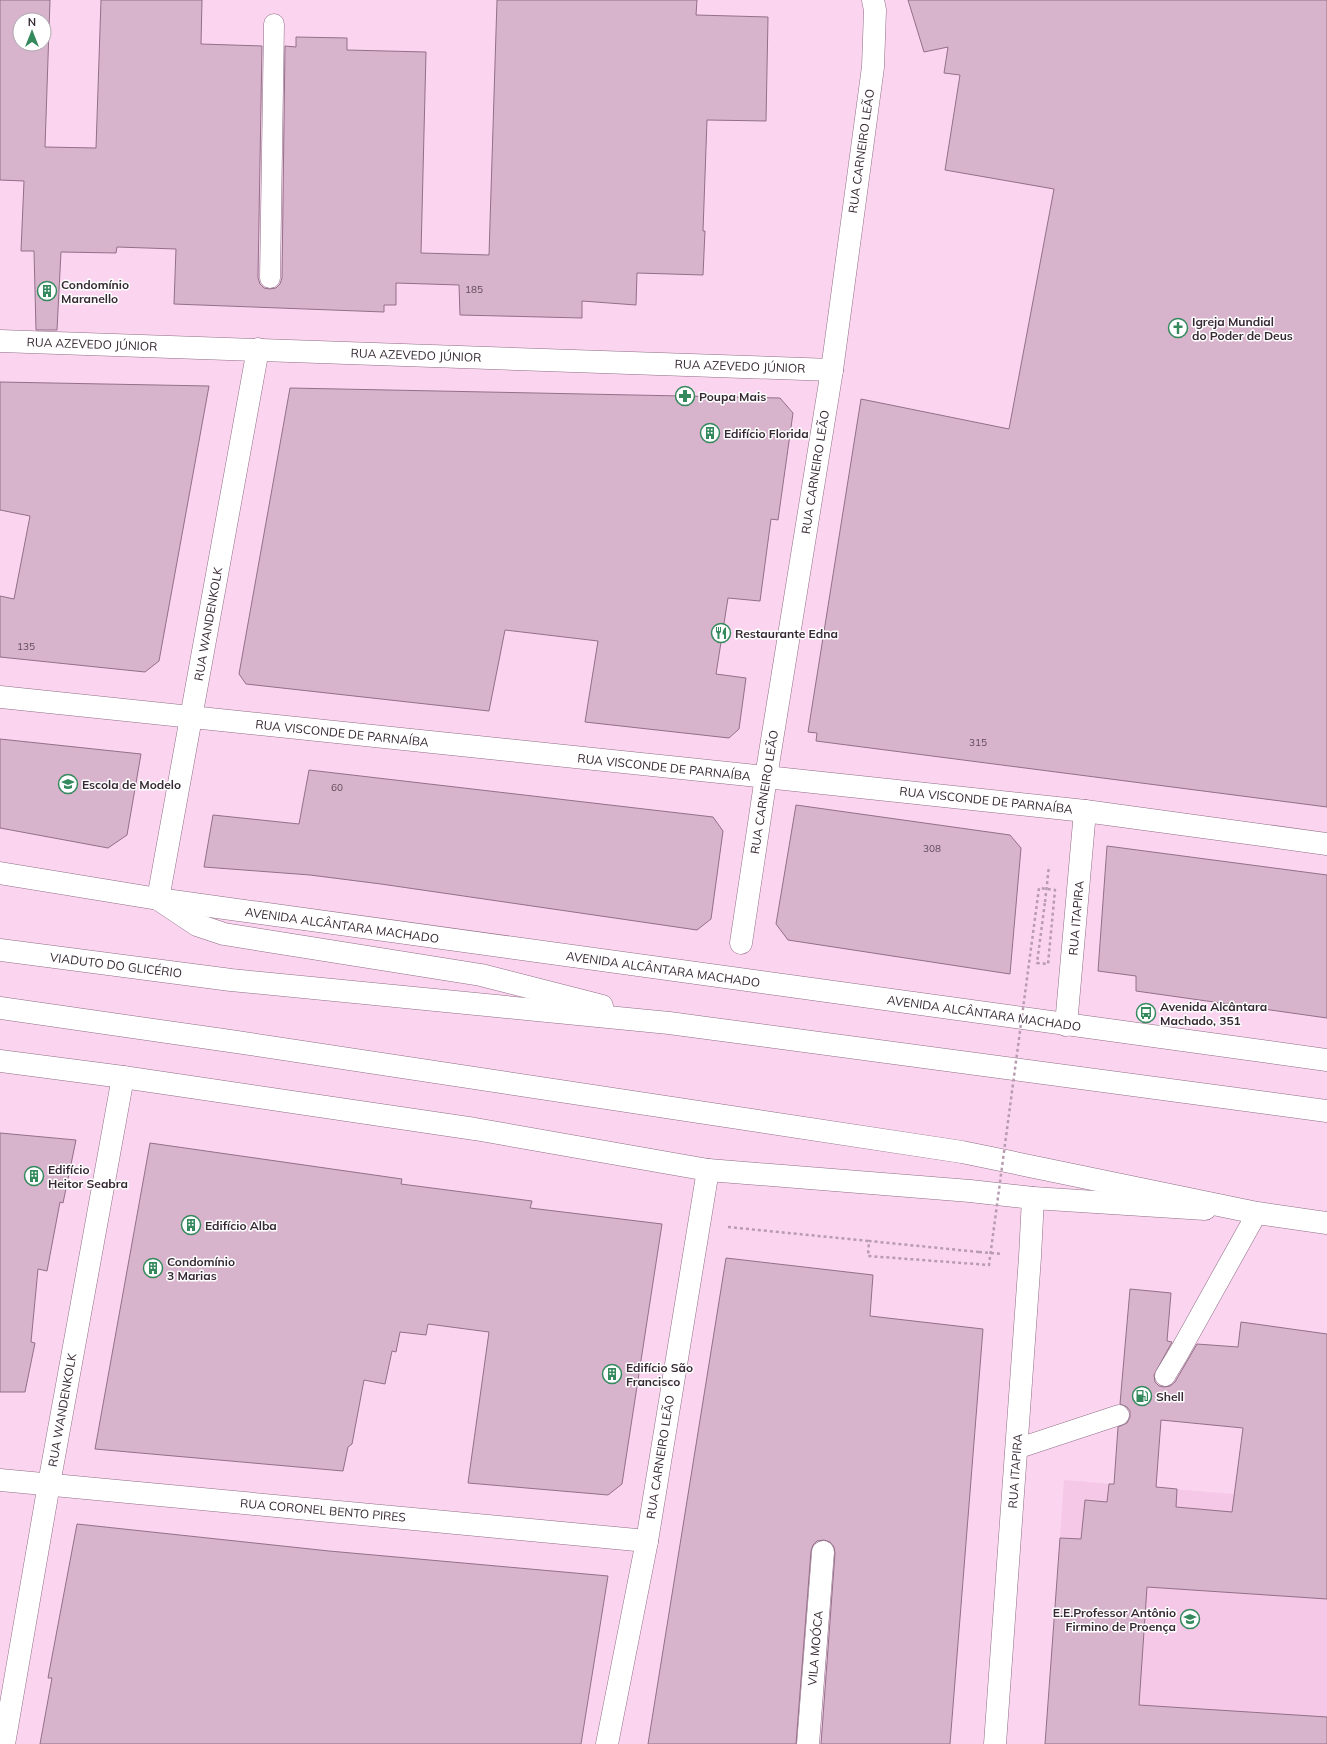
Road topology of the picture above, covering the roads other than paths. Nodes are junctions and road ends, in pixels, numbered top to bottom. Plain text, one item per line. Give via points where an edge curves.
1 (873, 0) edge
2 (274, 24) dead end
3 (270, 278) dead end
4 (0, 341) edge
5 (258, 349) junction
6 (832, 370) junction
7 (0, 697) edge
8 (190, 718) junction
9 (766, 777) junction
10 (1085, 811) junction
11 (1327, 844) edge
12 (0, 873) edge
13 (158, 900) junction
14 (741, 943) dead end
15 (0, 950) edge
16 (0, 1008) edge
17 (669, 1023) junction
18 (1066, 1025) junction
19 (1327, 1060) edge
20 (0, 1061) edge
21 (123, 1077) junction
22 (1327, 1111) edge
23 (708, 1170) junction
24 (1033, 1198) junction
25 (1257, 1213) junction
26 (1327, 1223) edge
27 (1165, 1376) dead end
28 (1120, 1415) dead end
29 (1016, 1448) junction
30 (0, 1480) edge
31 (49, 1484) junction
32 (647, 1540) junction
33 (823, 1552) dead end
34 (4, 1744) edge
35 (607, 1744) edge
36 (808, 1744) edge
37 (995, 1744) edge

1 - 6 main road, RUA CARNEIRO LEÃO via 873,66
2 - 3 lane
4 - 5 main road, RUA AZEVEDO JÚNIOR
5 - 6 main road, RUA AZEVEDO JÚNIOR
5 - 8 main road, RUA WANDENKOLK
6 - 9 main road, RUA CARNEIRO LEÃO
7 - 8 main road, RUA VISCONDE DE PARNAÍBA
8 - 9 main road, RUA VISCONDE DE PARNAÍBA
8 - 13 main road, RUA WANDENKOLK
9 - 10 main road, RUA VISCONDE DE PARNAÍBA
9 - 14 main road, RUA CARNEIRO LEÃO
10 - 11 main road, RUA VISCONDE DE PARNAÍBA
10 - 18 main road, RUA ITAPIRA
12 - 13 main road, AVENIDA ALCÂNTARA MACHADO
13 - 17 main road via 197,925 224,934 481,974
13 - 18 main road, AVENIDA ALCÂNTARA MACHADO
15 - 17 main road, VIADUTO DO GLICÉRIO via 231,980
16 - 25 main road via 962,1152
17 - 22 main road
18 - 19 main road, AVENIDA ALCÂNTARA MACHADO
20 - 21 main road
21 - 23 main road via 475,1129
21 - 31 main road, RUA WANDENKOLK
23 - 24 main road
23 - 32 main road, RUA CARNEIRO LEÃO
24 - 25 main road
24 - 29 main road, RUA ITAPIRA
25 - 26 main road
25 - 27 lane
28 - 29 lane
29 - 37 main road, RUA ITAPIRA
30 - 31 main road, RUA CORONEL BENTO PIRES
31 - 32 main road, RUA CORONEL BENTO PIRES
31 - 34 main road, RUA WANDENKOLK
32 - 35 main road, RUA CARNEIRO LEÃO
33 - 36 main road, VILA MOÓCA

